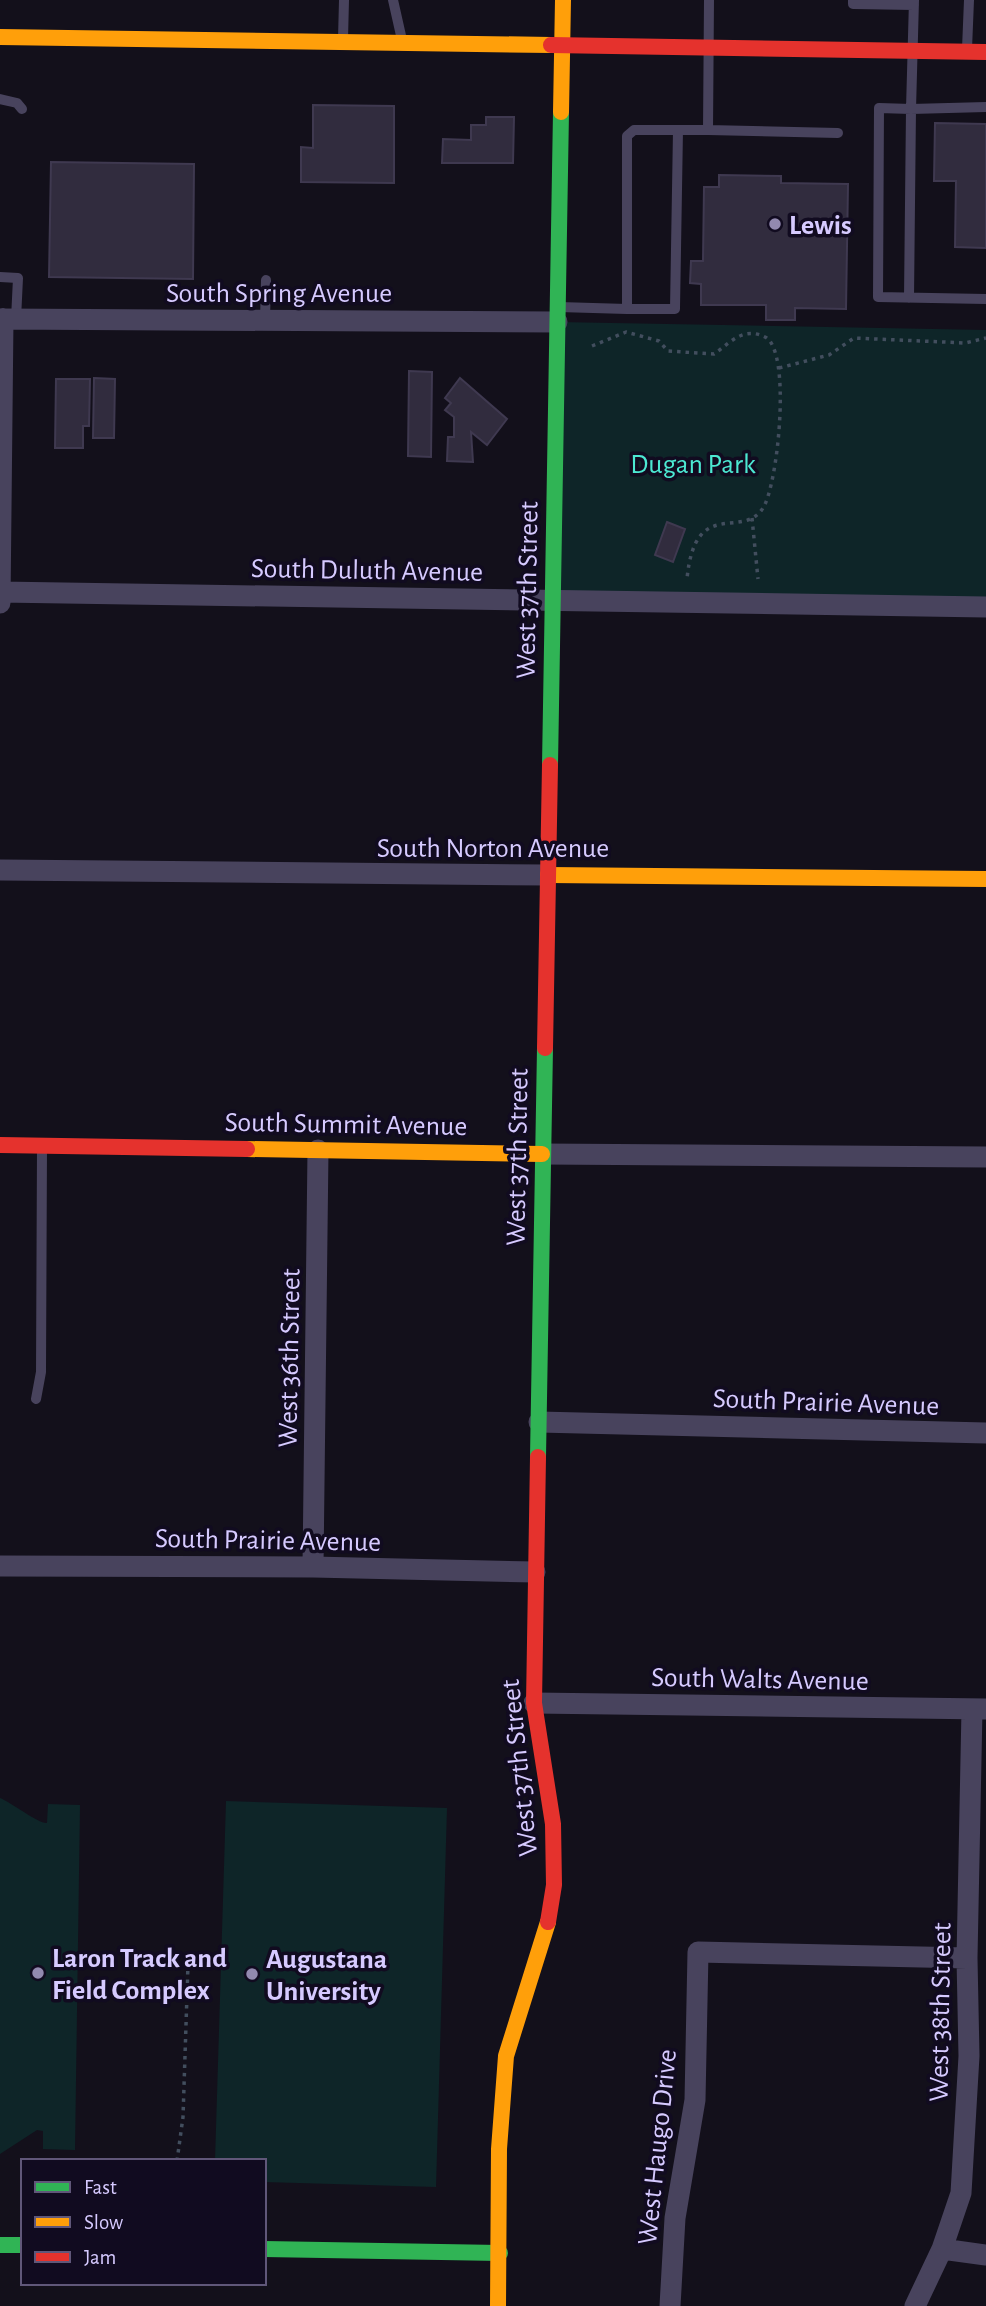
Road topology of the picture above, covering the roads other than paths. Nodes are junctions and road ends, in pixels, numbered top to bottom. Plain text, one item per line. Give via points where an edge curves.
1 (344, 0) edge
2 (393, 0) edge
3 (563, 0) edge
4 (709, 0) edge
5 (853, 0) edge
6 (969, 0) edge
7 (914, 2) edge
8 (0, 37) edge
9 (343, 42) junction
10 (403, 43) junction
11 (563, 45) junction
12 (708, 48) junction
13 (913, 51) junction
14 (967, 52) junction
15 (986, 52) edge
16 (0, 99) edge
17 (986, 107) edge
18 (22, 109) dead end
19 (911, 109) junction
20 (678, 130) junction
21 (708, 130) junction
22 (838, 133) dead end
23 (0, 277) edge
24 (266, 280) dead end
25 (909, 298) junction
26 (986, 299) edge
27 (627, 309) junction
28 (557, 315) junction
29 (7, 319) edge
30 (265, 320) junction
31 (0, 592) edge
32 (552, 600) junction
33 (0, 604) edge
34 (986, 607) edge
35 (0, 870) edge
36 (548, 875) junction
37 (986, 879) edge
38 (0, 1145) edge
39 (42, 1146) junction
40 (318, 1150) junction
41 (542, 1154) junction
42 (986, 1157) edge
43 (36, 1399) dead end
44 (539, 1422) junction
45 (986, 1433) edge
46 (0, 1566) edge
47 (313, 1567) junction
48 (535, 1572) junction
49 (534, 1703) junction
50 (979, 1709) edge
51 (967, 1958) junction
52 (0, 2245) edge
53 (21, 2245) edge
54 (266, 2249) edge
55 (942, 2249) junction
56 (499, 2253) junction
57 (986, 2255) edge
58 (498, 2306) edge
59 (670, 2306) edge
60 (915, 2306) edge

1 - 9 lane
2 - 10 lane
3 - 11 street, West 37th Street
4 - 12 lane
5 - 7 lane via 853,4
6 - 14 lane
7 - 13 lane
8 - 9 street
9 - 10 street
10 - 11 street
11 - 12 street
11 - 28 street, West 37th Street
12 - 13 street
12 - 21 lane
13 - 14 street
13 - 19 lane
14 - 15 street
16 - 18 lane via 18,103
17 - 19 lane
19 - 25 lane
19 - 25 lane via 879,108 878,297
20 - 21 lane
20 - 27 lane via 634,130 627,136
20 - 27 lane via 675,309
21 - 22 lane
23 - 29 lane via 18,278
24 - 30 lane
25 - 26 lane
27 - 28 lane
28 - 30 street, South Spring Avenue
28 - 32 street, West 37th Street
29 - 30 street, South Spring Avenue
29 - 31 street
31 - 32 street, South Duluth Avenue
31 - 33 street
32 - 34 street, South Duluth Avenue
32 - 36 street, West 37th Street
35 - 36 street, South Norton Avenue
36 - 37 street, South Norton Avenue
36 - 41 street, West 37th Street
38 - 39 street, South Summit Avenue
39 - 40 street, South Summit Avenue
39 - 43 lane via 41,1372
40 - 41 street, South Summit Avenue
40 - 47 street, West 36th Street
41 - 42 street, South Summit Avenue
41 - 44 street, West 37th Street
44 - 45 street, South Prairie Avenue
44 - 48 street, West 37th Street
46 - 47 street, South Prairie Avenue
47 - 48 street, South Prairie Avenue
48 - 49 street, West 37th Street
49 - 50 street, South Walts Avenue
49 - 56 street, West 37th Street via 550,1787 555,1866 544,1944 506,2054
50 - 51 street, West 38th Street
51 - 55 street, West 38th Street via 969,2056 961,2193
51 - 59 street, West Haugo Drive via 698,1952 695,2100 675,2218
52 - 53 street
54 - 56 street
55 - 57 street
55 - 60 street, West 38th Street
56 - 58 street, West 37th Street

